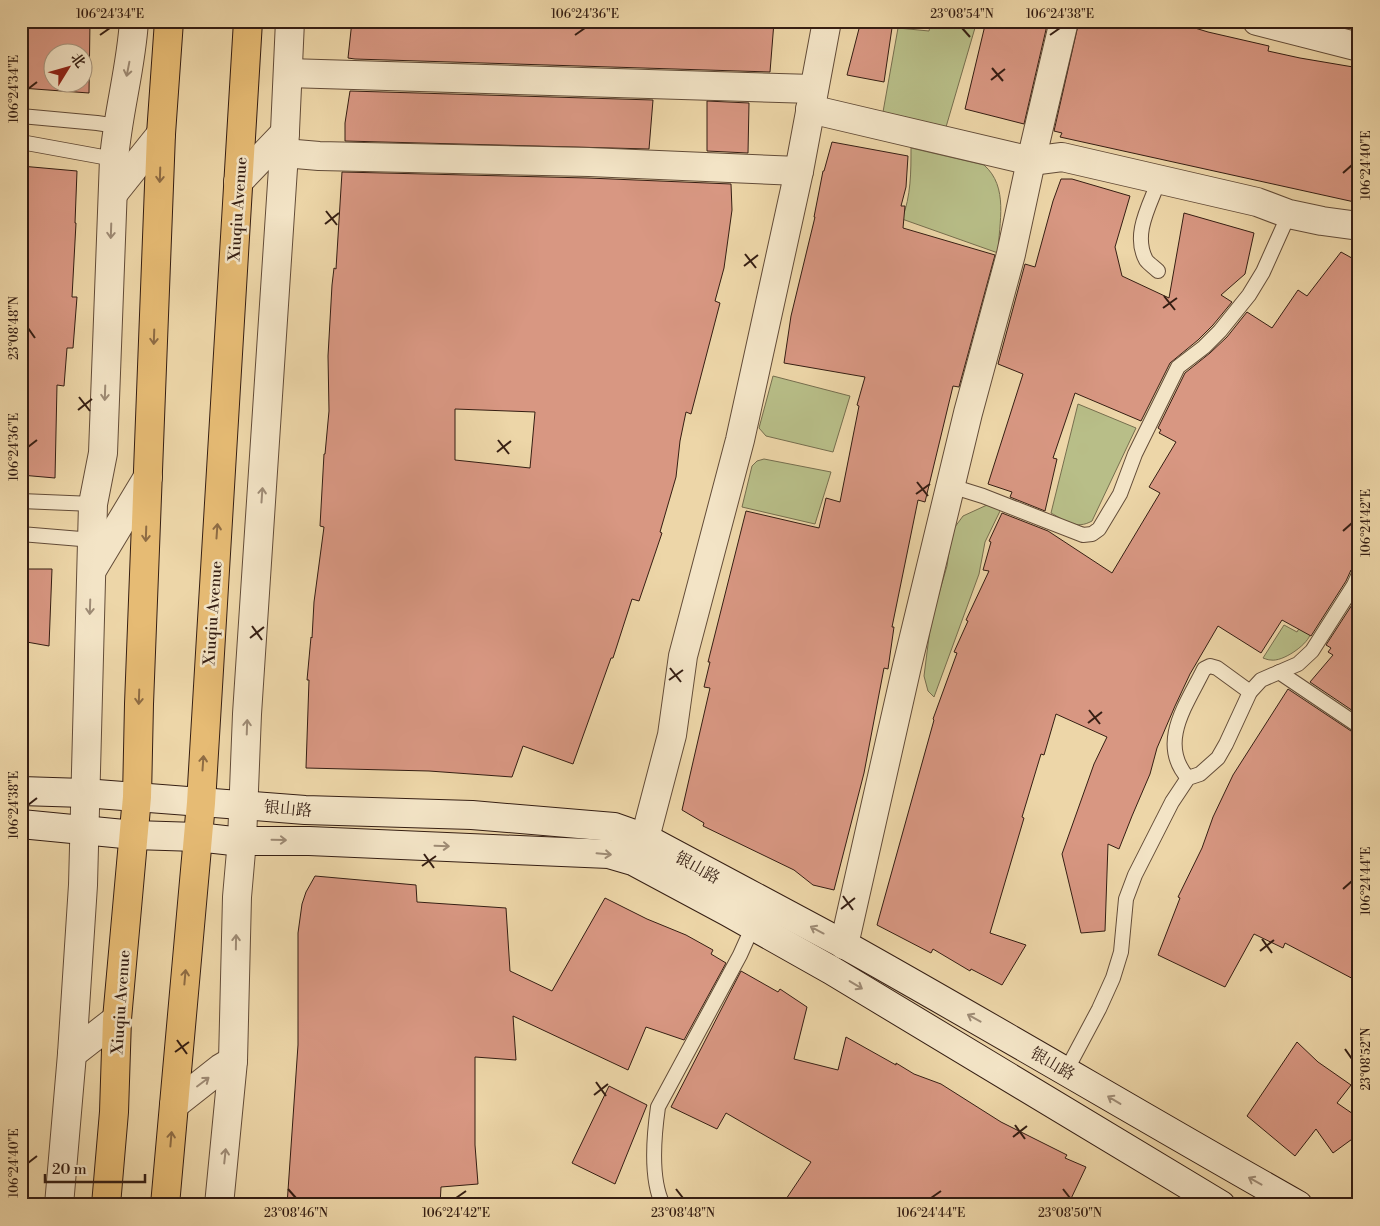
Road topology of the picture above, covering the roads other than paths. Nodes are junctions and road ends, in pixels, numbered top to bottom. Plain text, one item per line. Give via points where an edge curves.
1 (134, 21) edge
2 (169, 21) edge
3 (248, 21) edge
4 (290, 21) edge
5 (826, 21) edge
6 (1064, 21) edge
7 (1257, 21) edge
8 (1359, 47) edge
9 (288, 74) junction
10 (812, 99) junction
11 (21, 116) edge
12 (117, 126) junction
13 (161, 134) junction
14 (21, 142) edge
15 (285, 143) junction
16 (114, 159) junction
17 (1031, 161) junction
18 (799, 171) junction
19 (1158, 180) junction
20 (238, 182) junction
21 (113, 194) junction
22 (1289, 214) junction
23 (1359, 226) edge
24 (1158, 271) dead end
25 (148, 477) junction
26 (951, 486) junction
27 (21, 502) edge
28 (93, 504) junction
29 (21, 534) edge
30 (92, 540) junction
31 (91, 572) junction
32 (1359, 574) edge
33 (1279, 672) junction
34 (1250, 692) junction
35 (1359, 726) edge
36 (1188, 778) junction
37 (21, 791) edge
38 (84, 793) junction
39 (137, 797) junction
40 (201, 803) junction
41 (243, 804) junction
42 (21, 824) edge
43 (83, 830) junction
44 (134, 834) junction
45 (197, 837) junction
46 (645, 838) junction
47 (242, 840) junction
48 (753, 926) junction
49 (844, 945) junction
50 (117, 1019) junction
51 (72, 1054) junction
52 (233, 1061) junction
53 (1066, 1071) junction
54 (174, 1105) junction
55 (59, 1205) edge
56 (106, 1205) edge
57 (165, 1205) edge
58 (220, 1205) edge
59 (663, 1205) edge
60 (1221, 1205) edge
61 (1298, 1205) edge

1 -> 12 street
2 - 13 main road, Xiuqiu Avenue
3 - 20 main road, Xiuqiu Avenue
4 - 9 street
5 - 10 street
6 - 17 street
7 - 8 street
9 - 10 street
9 - 15 street
10 - 17 street
10 - 18 street
11 - 12 lane
12 - 16 street
13 - 21 street
13 -> 25 main road, Xiuqiu Avenue
14 - 16 lane
15 - 18 street via 319,156
15 - 20 street
41 -> 15 street
16 - 21 street
17 - 19 street via 1062,157
17 - 26 street via 1011,254
18 - 46 street via 740,440 683,656 672,736
19 - 22 street via 1257,202
19 - 24 lane via 1142,226 1140,243 1147,261
40 -> 20 main road, Xiuqiu Avenue
21 -> 28 street via 103,453
22 - 23 street
22 - 26 lane via 1249,295 1220,331 1178,367 1135,454 1120,494 1099,529 1083,535
25 - 31 street
25 -> 39 main road, Xiuqiu Avenue
26 - 49 street
27 - 28 lane
28 - 30 street
29 - 30 lane
30 - 31 street
31 -> 38 street
32 - 33 lane via 1312,651 1298,664
33 - 34 lane via 1261,680
33 - 35 lane
34 - 36 lane via 1218,758 1200,774
34 - 36 lane via 1217,668 1210,666 1204,669 1176,728 1175,756 1179,768
36 - 53 lane via 1172,802 1135,875 1126,899 1121,952 1113,978
37 - 38 street, 银山路
38 - 39 street, 银山路
38 - 43 street
39 - 40 street, 银山路
39 - 44 main road, Xiuqiu Avenue
40 - 41 street, 银山路
40 - 45 main road, Xiuqiu Avenue
41 - 46 street, 银山路 via 605,826
41 - 47 street
42 - 43 street, 银山路
43 - 44 street, 银山路
43 - 51 street
44 - 45 street, 银山路
44 - 50 main road, Xiuqiu Avenue
45 - 47 street, 银山路
54 -> 45 main road, Xiuqiu Avenue
49 -> 46 street, 银山路
47 -> 48 street, 银山路 via 609,854 634,861
52 -> 47 street via 237,897
48 - 59 lane via 658,1107 655,1171
48 -> 60 street, 银山路
53 -> 49 street, 银山路
50 - 51 street
50 - 56 main road, Xiuqiu Avenue
51 - 55 street
54 -> 52 street
58 -> 52 street
61 -> 53 street, 银山路
57 -> 54 main road, Xiuqiu Avenue

